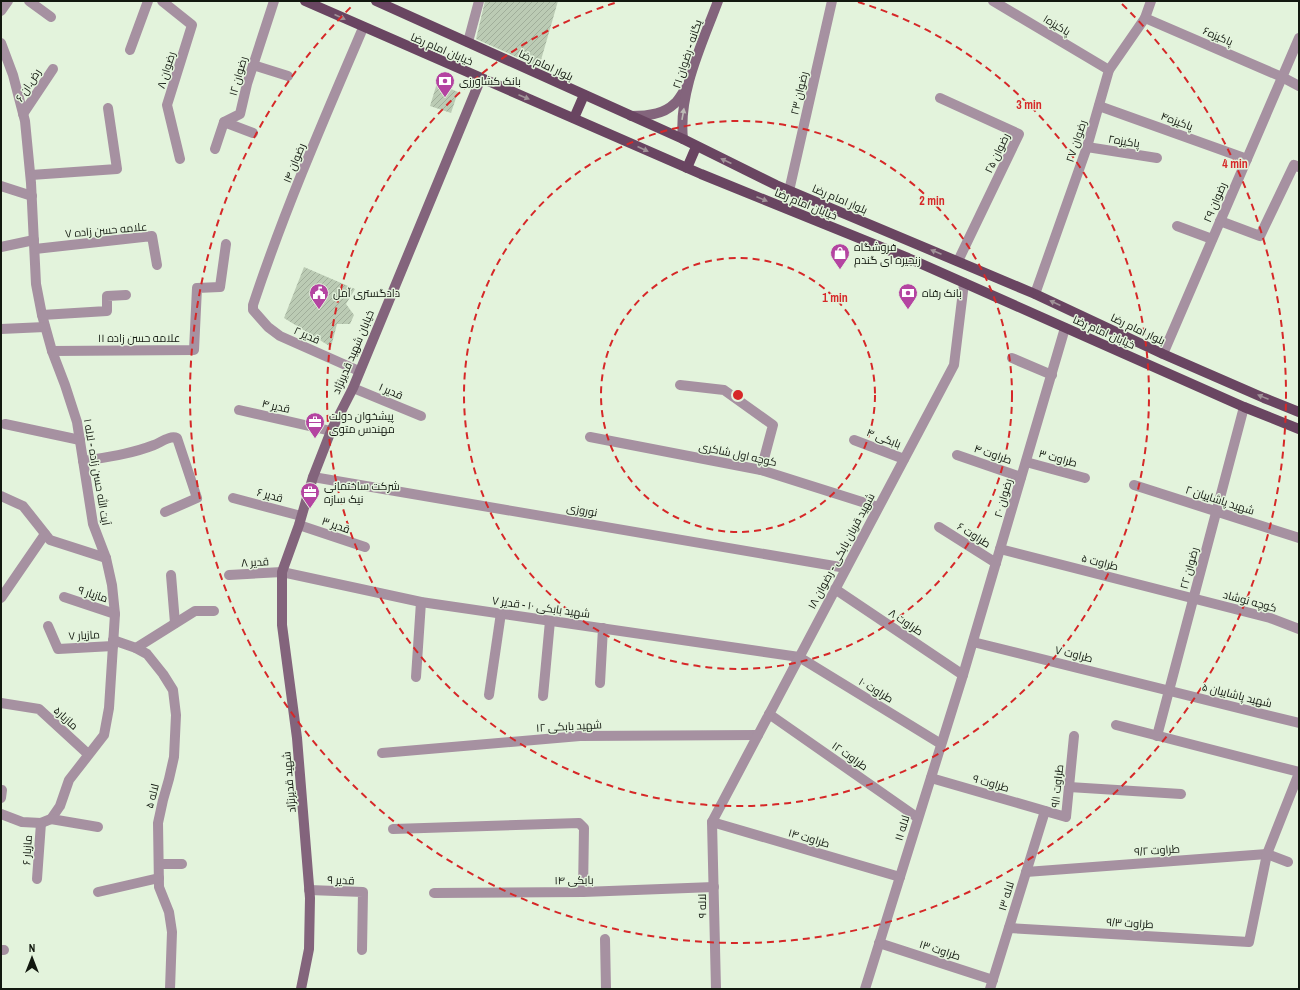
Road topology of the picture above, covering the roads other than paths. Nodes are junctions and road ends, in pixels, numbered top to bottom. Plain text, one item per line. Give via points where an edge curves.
1 (8, 1) edge
2 (28, 1) edge
3 (148, 1) edge
4 (162, 1) edge
5 (274, 1) edge
6 (304, 1) edge
7 (378, 1) edge
8 (479, 1) edge
9 (718, 1) edge
10 (832, 1) edge
11 (993, 1) edge
12 (1148, 2) edge
13 (1, 11) edge
14 (51, 17) dead end
15 (1145, 18) junction
16 (363, 28) junction
17 (1299, 38) edge
18 (468, 42) junction
19 (1, 43) edge
20 (130, 50) dead end
21 (253, 65) junction
22 (53, 69) dead end
23 (1109, 70) junction
24 (288, 76) dead end
25 (1282, 77) junction
26 (481, 78) junction
27 (1299, 86) edge
28 (686, 88) junction
29 (584, 95) junction
30 (940, 98) dead end
31 (1099, 106) junction
32 (108, 108) dead end
33 (23, 114) junction
34 (630, 116) junction
35 (574, 118) junction
36 (224, 122) junction
37 (253, 133) dead end
38 (683, 139) junction
39 (696, 147) junction
40 (1087, 147) junction
41 (215, 149) dead end
42 (1157, 158) dead end
43 (180, 159) dead end
44 (1247, 159) junction
45 (687, 168) junction
46 (1299, 168) edge
47 (31, 175) junction
48 (1, 186) edge
49 (789, 191) junction
50 (32, 196) junction
51 (1220, 221) junction
52 (1177, 226) dead end
53 (1212, 239) junction
54 (34, 244) junction
55 (226, 244) dead end
56 (1, 247) edge
57 (958, 261) junction
58 (157, 265) dead end
59 (964, 283) junction
60 (1035, 294) junction
61 (126, 295) dead end
62 (253, 310) joint
63 (42, 315) junction
64 (45, 327) junction
65 (1065, 328) junction
66 (1, 329) edge
67 (52, 351) junction
68 (1163, 354) junction
69 (1012, 358) dead end
70 (359, 371) junction
71 (1052, 375) junction
72 (680, 385) dead end
73 (353, 388) junction
74 (1244, 407) junction
75 (239, 410) dead end
76 (1299, 412) edge
77 (421, 416) dead end
78 (5, 424) dead end
79 (1299, 429) edge
80 (331, 431) junction
81 (590, 438) dead end
82 (80, 440) junction
83 (854, 440) dead end
84 (957, 455) dead end
85 (904, 459) junction
86 (83, 461) junction
87 (1026, 462) junction
88 (761, 470) junction
89 (313, 477) junction
90 (1022, 477) junction
91 (1085, 478) dead end
92 (1134, 485) dead end
93 (1, 496) edge
94 (233, 498) dead end
95 (878, 507) junction
96 (1216, 511) junction
97 (166, 512) dead end
98 (300, 520) junction
99 (939, 527) dead end
100 (45, 534) junction
101 (1299, 538) edge
102 (365, 547) dead end
103 (1000, 549) junction
104 (106, 558) junction
105 (996, 563) junction
106 (846, 568) junction
107 (282, 572) junction
108 (171, 575) dead end
109 (228, 575) dead end
110 (835, 589) junction
111 (64, 597) dead end
112 (1, 598) edge
113 (1193, 598) junction
114 (421, 602) junction
115 (214, 611) dead end
116 (501, 613) junction
117 (115, 614) junction
118 (550, 620) junction
119 (175, 623) junction
120 (48, 626) dead end
121 (603, 628) junction
122 (1299, 629) edge
123 (973, 642) junction
124 (113, 643) junction
125 (136, 648) junction
126 (799, 657) junction
127 (963, 675) junction
128 (416, 677) dead end
129 (600, 683) dead end
130 (1169, 691) junction
131 (489, 695) dead end
132 (543, 696) dead end
133 (1, 702) edge
134 (769, 714) junction
135 (1299, 723) edge
136 (1116, 725) dead end
137 (758, 735) junction
138 (1074, 736) dead end
139 (1157, 736) junction
140 (941, 744) junction
141 (382, 753) dead end
142 (88, 754) junction
143 (1299, 773) edge
144 (931, 778) junction
145 (1069, 787) junction
146 (2, 790) edge
147 (1181, 794) dead end
148 (1, 798) edge
149 (1045, 811) junction
150 (1, 814) edge
151 (51, 818) junction
152 (918, 818) junction
153 (712, 822) junction
154 (41, 823) junction
155 (98, 826) dead end
156 (393, 829) dead end
157 (1268, 854) junction
158 (1288, 862) dead end
159 (159, 864) junction
160 (182, 864) dead end
161 (1026, 872) junction
162 (900, 877) junction
163 (37, 878) dead end
164 (159, 878) junction
165 (714, 887) junction
166 (309, 890) junction
167 (98, 892) dead end
168 (583, 892) junction
169 (434, 893) dead end
170 (1009, 928) junction
171 (605, 939) dead end
172 (879, 943) junction
173 (362, 950) dead end
174 (991, 985) edge
175 (170, 989) edge
176 (301, 989) edge
177 (606, 989) edge
178 (716, 989) edge
179 (864, 989) edge

1 - 13 street
2 - 14 street
3 - 20 street
4 - 43 street, رضوان ۸ via 192,25 168,105
5 - 21 street, رضوان ۱۲
6 -> 16 main road, خیابان امام رضا
7 - 18 main road, بلوار امام رضا
8 - 18 street
9 - 28 street, یگانه - رضوان ۲۱
10 - 49 street, رضوان ۲۳
11 - 23 street, پاکیزه۱
12 - 15 street, رضوان ۲۷
15 - 23 street, رضوان ۲۷
15 - 25 street, پاکیزه۶
16 - 26 main road, خیابان امام رضا
16 - 62 street, رضوان ۱۴ via 292,198 263,275
17 - 25 street, رضوان ۲۹
18 - 29 main road, بلوار امام رضا
19 - 33 street, آیت الله حسن زاده - لاله ۱
21 - 24 street
21 - 36 street, رضوان ۱۲ via 240,114
22 - 33 street, رض.ان ۶
23 - 31 street, رضوان ۲۷
25 - 27 street, پاکیزه۶
25 - 44 street, رضوان ۲۹
26 -> 35 main road, خیابان امام رضا
26 - 70 street, خيابان شهيد قديرنژاد
28 - 34 street via 675,104 667,110 646,116
38 -> 28 street, یگانه - رضوان ۲۱ via 681,125
29 - 34 main road, بلوار امام رضا
29 - 35 main road
30 - 57 street, رضوان ۲۵ via 1020,134
31 - 40 street, رضوان ۲۷
31 - 44 street, پاکیزه۴
32 - 47 street via 117,169
33 - 47 street, آیت الله حسن زاده - لاله ۱
34 - 38 main road, بلوار امام رضا
35 -> 45 main road, خیابان امام رضا
36 - 37 street
36 - 41 street
38 - 39 main road, بلوار امام رضا
39 - 45 main road
49 -> 39 main road, بلوار امام رضا
40 - 42 street, پاکیزه۲
40 - 60 street, رضوان ۲۷
44 - 51 street, رضوان ۲۹
45 -> 59 main road, خیابان امام رضا
46 - 51 street via 1294,165 1260,236
47 - 50 street, آیت الله حسن زاده - لاله ۱
48 - 50 street
57 -> 49 main road, بلوار امام رضا
50 - 54 street, آیت الله حسن زاده - لاله ۱
51 - 53 street, رضوان ۲۹
52 - 53 street
53 - 68 street, رضوان ۲۹
54 - 56 street
54 - 58 street, علامه حسن زاده ۷ via 152,236
54 - 63 street, آیت الله حسن زاده - لاله ۱ via 36,284
55 - 67 street, علامه حسن زاده ۱۱ via 220,286 197,288 194,350
57 - 60 main road, بلوار امام رضا
59 - 65 main road, خیابان امام رضا
59 - 85 street, شهید قربان بابکی - رضوان ۱۸ via 954,365
68 -> 60 main road, بلوار امام رضا
61 - 63 street via 107,296 107,311
62 - 70 street, قدیر ۲ via 280,336
63 - 64 street, آیت الله حسن زاده - لاله ۱
64 - 66 street
64 - 67 street, آیت الله حسن زاده - لاله ۱
65 - 71 street, رضوان ۲۰
65 - 74 main road, خیابان امام رضا
67 - 82 street, آیت الله حسن زاده - لاله ۱ via 77,422
76 -> 68 main road, بلوار امام رضا
69 - 71 street
70 - 73 street, خيابان شهيد قديرنژاد
71 - 87 street, رضوان ۲۰
72 - 88 street via 724,390 773,425
73 - 77 street, قدیر ۱
73 - 80 street, خيابان شهيد قديرنژاد
74 - 79 main road, خیابان امام رضا
74 - 96 street, رضوان ۲۲
75 - 80 street, قدیر ۴
78 - 82 street
80 - 89 street, خيابان شهيد قديرنژاد
81 - 88 street, کوچه اول شاکری
82 - 86 street, آیت الله حسن زاده - لاله ۱
83 - 85 street, بابکی ۴
84 - 90 street, طراوت ۴
85 - 95 street, شهید قربان بابکی - رضوان ۱۸
86 - 97 street via 130,453 173,437 177,438 197,498
86 - 104 street, آیت الله حسن زاده - لاله ۱ via 93,524
87 - 90 street, رضوان ۲۰
87 - 91 street, طراوت ۳
88 - 95 street, کوچه اول شاکری
89 - 98 street, خيابان شهيد قديرنژاد
89 - 106 street, نوروزی
90 - 103 street, رضوان ۲۰
92 - 96 street, شهید پاشاییان ۲
93 - 100 street via 23,506
94 - 98 street, قدیر ۶
95 - 106 street, شهید قربان بابکی - رضوان ۱۸
96 - 101 street, شهید پاشاییان ۲
96 - 113 street, رضوان ۲۲
98 - 102 street, قدیر ۳
98 - 107 street, خيابان شهيد قديرنژاد
99 - 105 street, طراوت ۶
100 - 104 street via 50,540
100 - 112 street
103 - 105 street, رضوان ۲۰
103 - 113 street, طراوت ۵
104 - 117 street, آیت الله حسن زاده - لاله ۱
105 - 123 street, رضوان ۲۰
106 - 110 street, شهید قربان بابکی - رضوان ۱۸
107 - 109 street, قدیر ۸
107 - 114 street, شهید بابکی ۱۰ - قدیر ۷
107 - 166 street, شهید قدیرنژاد via 282,625 297,738
108 - 119 street
110 - 126 street, شهید قربان بابکی - رضوان ۱۸
110 - 127 street, طراوت ۸
111 - 117 street, مازیار ۹
113 - 122 street, کوچه نوشاد via 1270,618
113 - 130 street, رضوان ۲۲
114 - 116 street, شهید بابکی ۱۰ - قدیر ۷
114 - 128 street
115 - 119 street via 195,611
116 - 118 street, شهید بابکی ۱۰ - قدیر ۷
116 - 131 street
117 - 124 street, آیت الله حسن زاده - لاله ۱
118 - 121 street, شهید بابکی ۱۰ - قدیر ۷
118 - 132 street
119 - 125 street
120 - 124 street, مازیار ۷ via 58,649
121 - 126 street, شهید بابکی ۱۰ - قدیر ۷
121 - 129 street
123 - 127 street, رضوان ۲۰
123 - 130 street, طراوت ۷
124 - 125 street, لاله ۵
124 - 142 street, آیت الله حسن زاده - لاله ۱ via 109,708 104,735
125 - 159 street, لاله ۵ via 147,654 173,690 176,715 174,757 158,824
126 - 134 street, شهید قربان بابکی - رضوان ۱۸
126 - 140 street, طراوت ۱۰
127 - 140 street, لاله ۱۱
130 - 135 street, شهید پاشاییان ۵
130 - 139 street, رضوان ۲۲
133 - 142 street, مازیار۵ via 39,709
134 - 137 street, شهید قربان بابکی - رضوان ۱۸
134 - 152 street, طراوت ۱۲
136 - 139 street
137 - 141 street, شهید بابکی ۱۲ via 580,736
137 - 153 street, شهید قربان بابکی - رضوان ۱۸
138 - 145 street, طراوت ۹/۱
139 - 143 street
140 - 144 street, لاله ۱۱
142 - 151 street, آیت الله حسن زاده - لاله ۱ via 69,780 60,806
143 - 157 street
144 - 149 street, طراوت ۹
144 - 152 street, لاله ۱۱
145 - 147 street
145 - 149 street, طراوت ۹/۱ via 1066,817
146 - 148 street
149 - 161 street, لاله ۱۳
150 - 154 street via 22,822
151 - 154 street
151 - 155 street
152 - 162 street, لاله ۱۱
153 - 162 street, طراوت ۱۴
153 - 165 street, لاله ۹
154 - 163 street, مازیار ۶
156 - 168 street via 579,824 584,828
157 - 158 street, طراوت ۹/۲
157 - 161 street, طراوت ۹/۲
157 - 170 street, طراوت ۹/۳ via 1249,942
159 - 160 street
159 - 164 street, لاله ۵
161 - 170 street, لاله ۱۳
162 - 172 street, لاله ۱۱
164 - 167 street
164 - 175 street, لاله ۵ via 172,932
165 - 168 street, بابکی ۱۴
165 - 178 street, لاله ۹
166 - 173 street, قدیر ۹ via 363,892
166 - 176 street, شهید قدیرنژاد via 309,949
168 - 169 street, بابکی ۱۴
170 - 174 street, لاله ۱۳
171 - 177 street
172 - 174 street, طراوت ۱۳
172 - 179 street, لاله ۱۱

